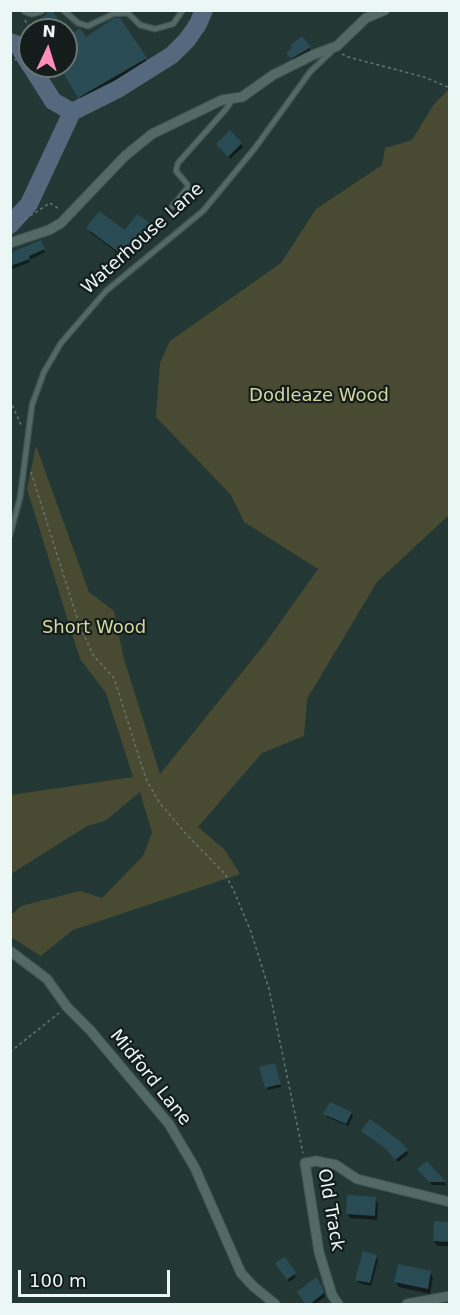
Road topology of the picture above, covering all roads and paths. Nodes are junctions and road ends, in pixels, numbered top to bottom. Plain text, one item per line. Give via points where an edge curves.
1 (40, 10) edge
2 (63, 10) edge
3 (183, 10) edge
4 (385, 10) edge
5 (24, 13) edge
6 (339, 49) junction
7 (450, 88) edge
8 (233, 99) junction
9 (172, 207) dead end
10 (70, 216) junction
11 (10, 229) edge
12 (10, 243) edge
13 (10, 400) edge
14 (29, 433) junction
15 (25, 465) junction
16 (10, 536) edge
17 (10, 951) edge
18 (67, 1007) junction
19 (10, 1052) edge
20 (305, 1163) junction
21 (450, 1202) edge
22 (450, 1296) edge
23 (275, 1305) edge
24 (338, 1305) edge
25 (406, 1305) edge

1 - 5 street
2 - 3 lane via 88,26 113,14 128,14 140,25 155,29 173,24
4 - 6 street, Waterhouse Lane via 366,18
6 - 7 path via 348,57
6 - 8 street via 313,55
6 - 14 lane, Waterhouse Lane via 310,72 203,211 106,291 61,342 32,405
8 - 9 lane via 178,163 176,171 188,187
8 - 10 street via 222,100 152,134 125,156
10 - 11 path via 50,203
10 - 12 street via 49,230
13 - 14 path via 22,429
14 - 15 lane, Waterhouse Lane
15 - 16 lane, Waterhouse Lane
15 - 20 path via 30,469 79,624 93,655 114,678 146,779 159,802 225,874 251,932 269,989
17 - 18 street, Midford Lane via 47,978
18 - 19 path
18 - 23 street, Midford Lane via 176,1133 202,1182 237,1265 247,1280
20 - 21 street, Old Track via 336,1165 357,1179
20 - 24 street, Old Track via 319,1252
22 - 25 street

